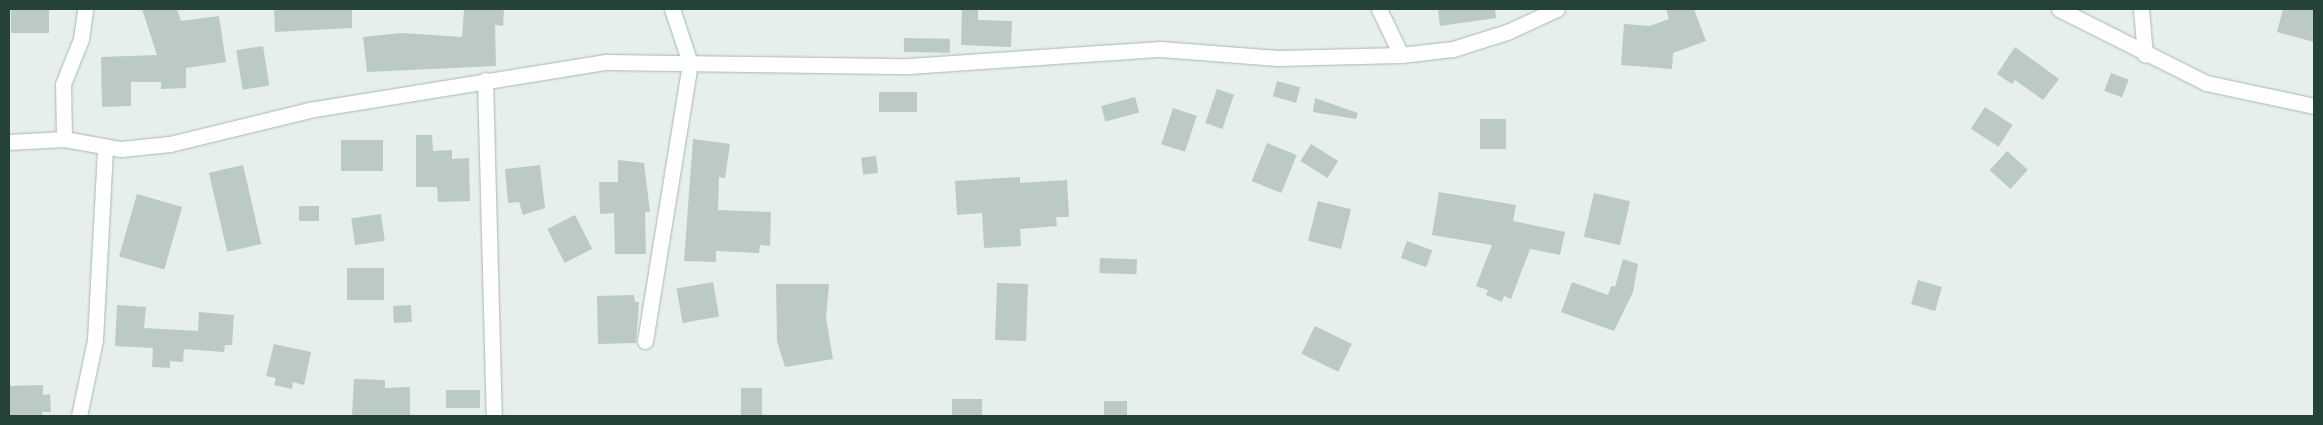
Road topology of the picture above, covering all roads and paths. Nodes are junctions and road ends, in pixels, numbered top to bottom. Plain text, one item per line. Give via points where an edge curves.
1 (85, 9) edge
2 (672, 9) edge
3 (1379, 9) edge
4 (1557, 9) edge
5 (2059, 9) edge
6 (2141, 9) edge
7 (1401, 55) junction
8 (2145, 55) junction
9 (690, 63) junction
10 (484, 80) junction
11 (2314, 106) edge
12 (64, 139) junction
13 (9, 142) edge
14 (105, 149) junction
15 (645, 341) dead end
16 (78, 416) edge
17 (494, 416) edge

1 - 12 street via 81,39 63,84
2 - 9 street
3 - 7 street
4 - 7 street via 1507,32 1453,49
5 - 8 street
6 - 8 street
7 - 9 street via 1278,58 1160,49 909,66
8 - 11 street via 2206,83
9 - 10 street via 606,62
9 - 15 street
10 - 14 street via 309,110 170,144
10 - 17 street
12 - 13 street
12 - 14 street
14 - 16 street via 95,340

